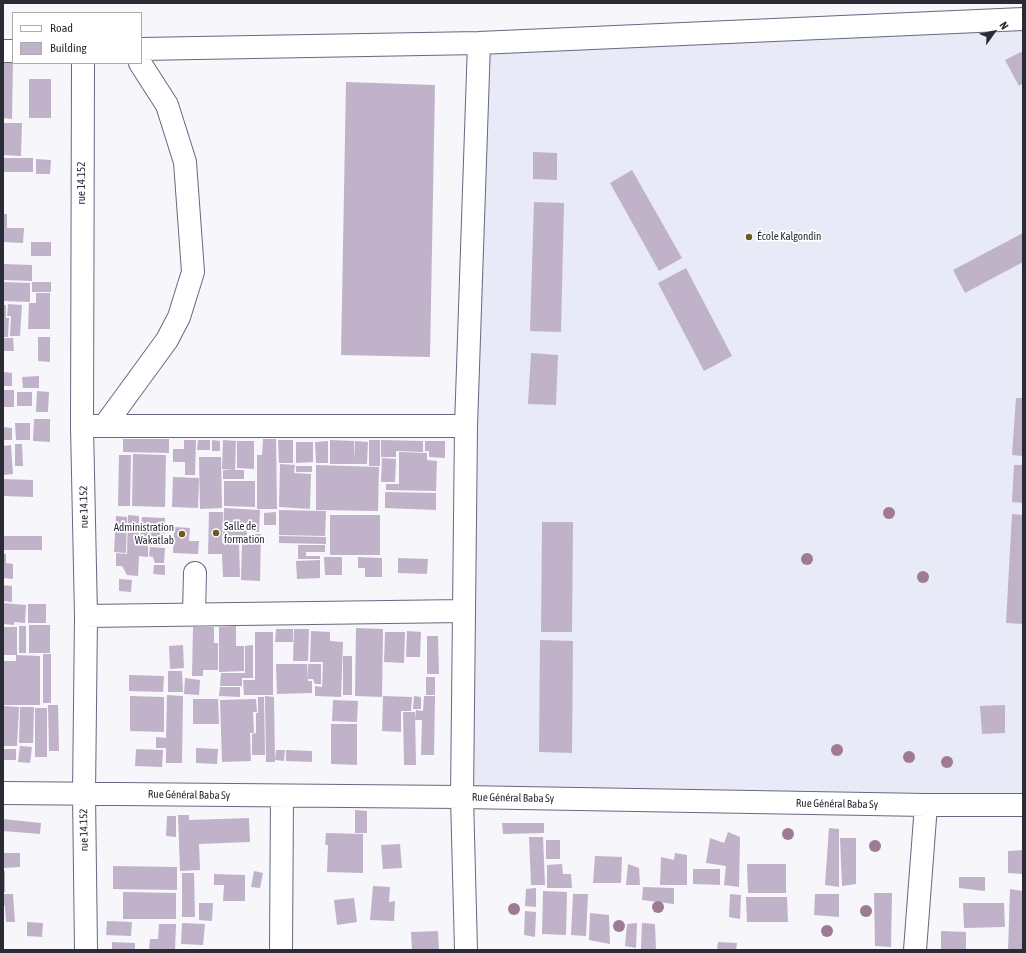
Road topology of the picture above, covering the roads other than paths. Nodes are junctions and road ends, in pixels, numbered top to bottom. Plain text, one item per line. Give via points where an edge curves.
1 (1023, 19) edge
2 (479, 43) junction
3 (142, 49) edge
4 (82, 64) edge
5 (141, 64) edge
6 (82, 426) junction
7 (105, 426) junction
8 (466, 426) junction
9 (195, 573) dead end
10 (464, 611) junction
11 (194, 614) junction
12 (86, 616) junction
13 (3, 793) edge
14 (84, 794) junction
15 (282, 796) junction
16 (462, 797) junction
17 (926, 805) junction
18 (1023, 805) edge
19 (86, 950) edge
20 (280, 950) edge
21 (466, 950) edge
22 (915, 950) edge

1 - 2 street
2 - 3 street
2 - 8 street
4 - 6 street, rue 14.152
5 - 7 street via 167,105 185,162 193,272 179,317 167,340
6 - 7 street
6 - 12 street, rue 14.152
7 - 8 street
8 - 10 street
9 - 11 street
10 - 11 street
10 - 16 street
11 - 12 street
12 - 14 street, rue 14.152
13 - 14 street, Rue Général Baba Sy
14 - 15 street, Rue Général Baba Sy
14 - 19 street, rue 14.152
15 - 16 street, Rue Général Baba Sy
15 - 20 street
16 - 17 street, Rue Général Baba Sy
16 - 21 street
17 - 18 street, Rue Général Baba Sy
17 - 22 street

